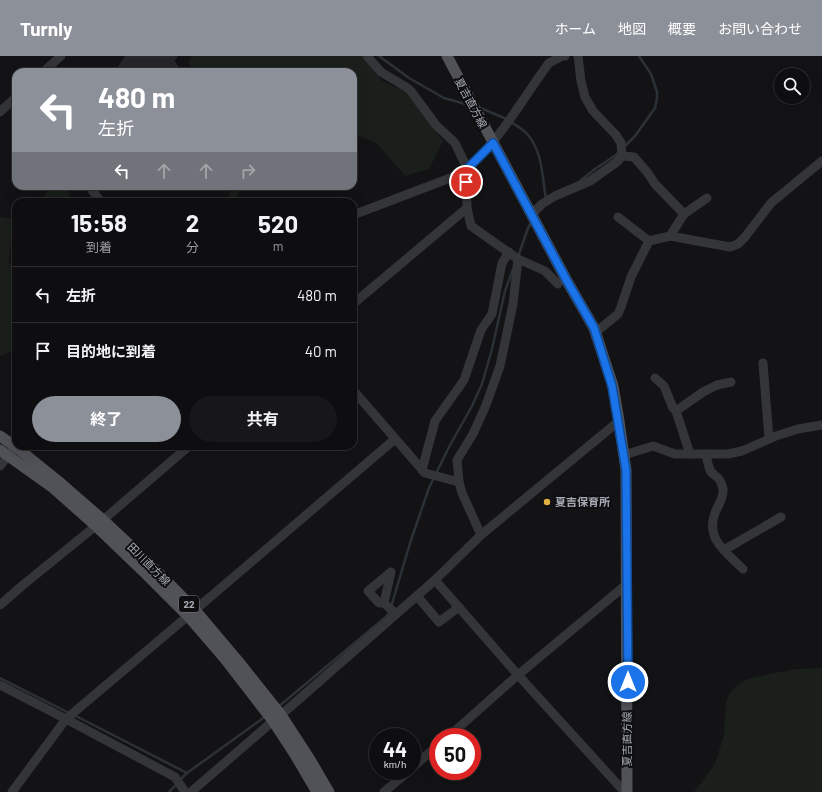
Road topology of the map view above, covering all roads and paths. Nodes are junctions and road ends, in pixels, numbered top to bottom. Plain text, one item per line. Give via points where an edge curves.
1 (61, 56) edge
2 (366, 56) edge
3 (447, 56) edge
4 (565, 56) edge
5 (578, 56) edge
6 (48, 68) edge
7 (12, 101) edge
8 (0, 112) edge
9 (493, 143) junction
10 (622, 156) junction
11 (821, 165) edge
12 (466, 169) junction
13 (707, 198) dead end
14 (467, 208) junction
15 (357, 213) edge
16 (532, 214) junction
17 (684, 214) junction
18 (618, 217) dead end
19 (670, 236) junction
20 (649, 241) junction
21 (509, 252) junction
22 (518, 259) junction
23 (558, 284) dead end
24 (357, 301) edge
25 (596, 332) junction
26 (763, 363) dead end
27 (655, 378) dead end
28 (731, 382) dead end
29 (357, 395) edge
30 (676, 411) junction
31 (619, 421) junction
32 (822, 425) edge
33 (0, 436) edge
34 (395, 439) junction
35 (769, 439) junction
36 (12, 444) edge
37 (21, 450) edge
38 (184, 450) edge
39 (4, 453) edge
40 (690, 454) junction
41 (706, 454) junction
42 (624, 455) junction
43 (0, 466) edge
44 (422, 470) junction
45 (459, 482) junction
46 (781, 517) dead end
47 (100, 523) junction
48 (481, 534) junction
49 (724, 550) junction
50 (743, 569) dead end
51 (436, 580) junction
52 (627, 584) junction
53 (417, 596) junction
54 (384, 603) dead end
55 (0, 605) edge
56 (459, 607) junction
57 (191, 613) junction
58 (396, 614) junction
59 (518, 675) junction
60 (0, 685) edge
61 (277, 718) junction
62 (66, 719) junction
63 (458, 728) edge
64 (429, 753) edge
65 (421, 760) edge
66 (398, 780) edge
67 (181, 790) edge
68 (12, 792) edge
69 (191, 792) edge
70 (317, 792) edge
71 (329, 792) edge
72 (384, 792) edge
73 (627, 792) edge

1 - 6 street
2 - 12 street via 380,72 410,90 436,125 455,143
3 - 9 main road, 夏吉直方線
4 - 9 street via 549,63
5 - 10 street via 580,81 585,97 593,111 621,143
7 - 8 street
9 - 12 street
9 - 16 main road, 夏吉直方線
10 - 16 street via 590,181 555,196
10 - 17 street via 634,157 655,184
11 - 19 street via 771,203 738,244 730,247
12 - 14 street
12 - 15 street via 458,175
13 - 17 street
14 - 21 street via 471,226
14 - 24 street
16 - 25 main road, 夏吉直方線
17 - 19 street
18 - 20 street
19 - 20 street
20 - 25 street via 631,277 618,314
21 - 22 street
21 - 44 street via 502,263 492,314 481,330 464,380 435,421
22 - 23 street via 545,271
22 - 45 street via 513,304 500,366 473,434 456,460
25 - 31 main road, 夏吉直方線
26 - 35 street
27 - 30 street via 664,386
28 - 30 street via 703,392
29 - 34 street
30 - 40 street
31 - 42 main road, 夏吉直方線
31 - 48 street
32 - 35 street via 798,429
33 - 36 main road, 田川直方線 / 22
34 - 44 street
34 - 57 street
35 - 41 street via 742,451
37 - 47 main road, 田川直方線 / 22
38 - 47 street
39 - 43 street
39 - 47 main road, 田川直方線 / 22
40 - 41 street
40 - 42 street via 675,454 653,446
41 - 49 street via 711,472 720,479 723,490 712,523 717,544
42 - 52 main road, 夏吉直方線
44 - 45 street
45 - 48 street
46 - 49 street
47 - 55 street
47 - 57 main road, 田川直方線 / 22 via 149,563
48 - 51 street
49 - 50 street
51 - 53 street
51 - 56 street
52 - 59 street
52 - 73 main road, 夏吉直方線
53 - 56 street via 439,622
53 - 58 street
54 - 58 street
56 - 59 street
57 - 61 main road, 田川直方線 / 22 via 238,661
57 - 62 street
58 - 61 street
59 - 63 street
59 - 73 street
60 - 62 street
61 - 69 street
61 - 70 main road, 田川直方線 / 22
61 - 71 main road, 田川直方線 / 22 via 309,758
62 - 67 street via 175,777
62 - 68 street
64 - 65 street
66 - 72 street

